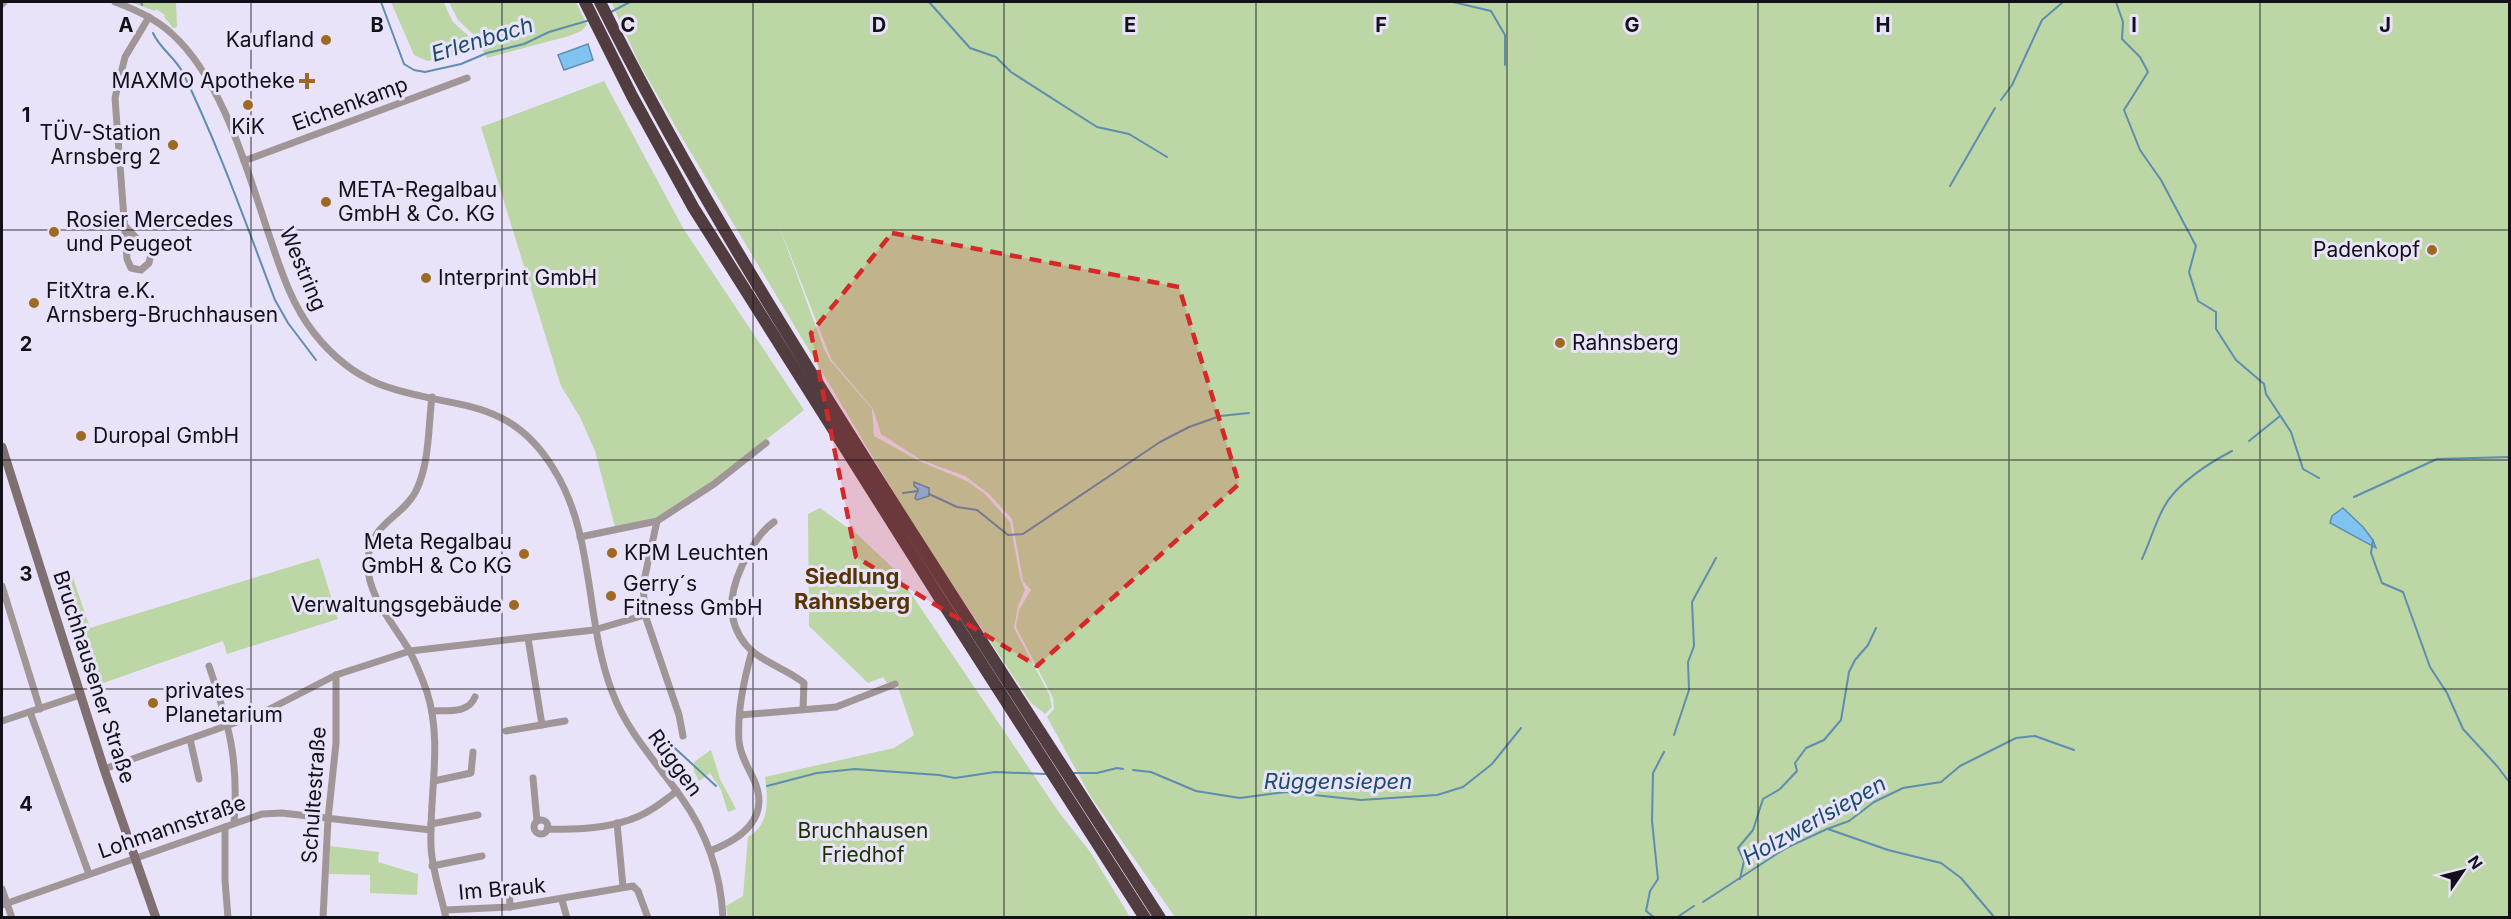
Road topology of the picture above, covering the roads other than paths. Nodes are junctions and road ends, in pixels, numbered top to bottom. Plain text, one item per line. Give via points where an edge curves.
1 (115, 2) edge
2 (585, 2) edge
3 (600, 2) edge
4 (148, 17) junction
5 (467, 78) dead end
6 (244, 160) junction
7 (125, 226) junction
8 (432, 397) junction
9 (765, 443) dead end
10 (2, 447) edge
11 (657, 521) junction
12 (774, 522) dead end
13 (580, 537) junction
14 (2, 586) edge
15 (645, 615) junction
16 (594, 630) junction
17 (528, 638) junction
18 (410, 651) junction
19 (752, 651) junction
20 (208, 666) dead end
21 (336, 675) junction
22 (895, 684) dead end
23 (80, 695) junction
24 (475, 697) dead end
25 (40, 709) junction
26 (803, 709) junction
27 (432, 711) junction
28 (30, 712) junction
29 (740, 715) junction
30 (1023, 718) junction
31 (2, 721) edge
32 (565, 721) dead end
33 (229, 725) junction
34 (542, 725) junction
35 (506, 730) dead end
36 (683, 736) dead end
37 (190, 739) junction
38 (473, 752) dead end
39 (104, 769) junction
40 (533, 778) dead end
41 (199, 779) dead end
42 (434, 781) junction
43 (676, 791) junction
44 (1081, 807) junction
45 (478, 815) dead end
46 (328, 819) junction
47 (234, 823) junction
48 (617, 823) junction
49 (225, 826) junction
50 (431, 827) junction
51 (710, 851) junction
52 (482, 856) dead end
53 (135, 859) junction
54 (432, 866) junction
55 (89, 874) junction
56 (509, 885) dead end
57 (623, 887) junction
58 (2, 889) edge
59 (562, 900) junction
60 (4, 904) edge
61 (510, 908) junction
62 (446, 914) edge
63 (12, 918) edge
64 (156, 918) edge
65 (228, 918) edge
66 (323, 918) edge
67 (567, 918) edge
68 (648, 918) edge
69 (723, 918) edge
70 (1145, 918) edge
71 (1160, 918) edge

1 - 4 street, Westring
2 - 30 highway via 693,207
3 - 30 highway via 644,91 735,250
4 - 6 street, Westring via 170,31 190,54 228,119
4 - 7 street via 125,57 115,98
5 - 6 street, Eichenkamp
6 - 8 street, Westring via 289,290 314,332 338,359 365,377 397,390
7 - 7 street via 128,262 131,268 141,270 151,261 151,254
8 - 13 street, Westring via 483,410 505,420 532,441 565,489
8 - 18 street via 419,483 410,499 379,530 368,556 371,586
9 - 11 street via 714,484
10 - 23 street, Bruchhausener Straße
11 - 13 street
11 - 15 street via 643,585
12 - 19 street via 755,542 733,589 733,618
13 - 16 street, Westring
14 - 25 street
15 - 16 street
15 - 36 street
16 - 17 street
16 - 43 street, Rüggen via 621,713
17 - 18 street
17 - 34 street
18 - 21 street
18 - 27 street
19 - 26 street via 804,683
19 - 29 street
20 - 33 street
21 - 33 street via 284,704
21 - 46 street, Schultestraße via 336,743
22 - 26 street via 839,706
23 - 25 street
23 - 39 street, Bruchhausener Straße
24 - 27 street via 466,708
25 - 28 street
26 - 29 street
27 - 42 street
28 - 31 street
28 - 55 street
29 - 51 street via 740,748 757,788 758,808 745,832
30 - 44 highway
32 - 34 street
33 - 37 street
33 - 47 street via 236,769
34 - 35 street
37 - 39 street
37 - 41 street
38 - 42 street via 471,773
39 - 53 street, Bruchhausener Straße
40 - 48 street via 536,831
42 - 50 street
43 - 48 street via 647,813
43 - 51 street, Rüggen
44 - 70 highway
44 - 71 highway
45 - 50 street, Lohmannstraße
46 - 47 street, Lohmannstraße via 271,813
46 - 50 street, Lohmannstraße
46 - 66 street, Schultestraße
47 - 49 street, Lohmannstraße
48 - 57 street
49 - 53 street, Lohmannstraße
49 - 65 street
50 - 54 street
51 - 69 street, Rüggen
52 - 54 street
53 - 55 street, Lohmannstraße
53 - 64 street, Bruchhausener Straße
54 - 62 street
55 - 60 street, Lohmannstraße
56 - 61 street
57 - 59 street, Im Brauk
57 - 68 street via 633,886 638,891
58 - 60 street
59 - 61 street, Im Brauk
59 - 67 street, Im Brauk
60 - 63 street
61 - 62 street, Im Brauk

